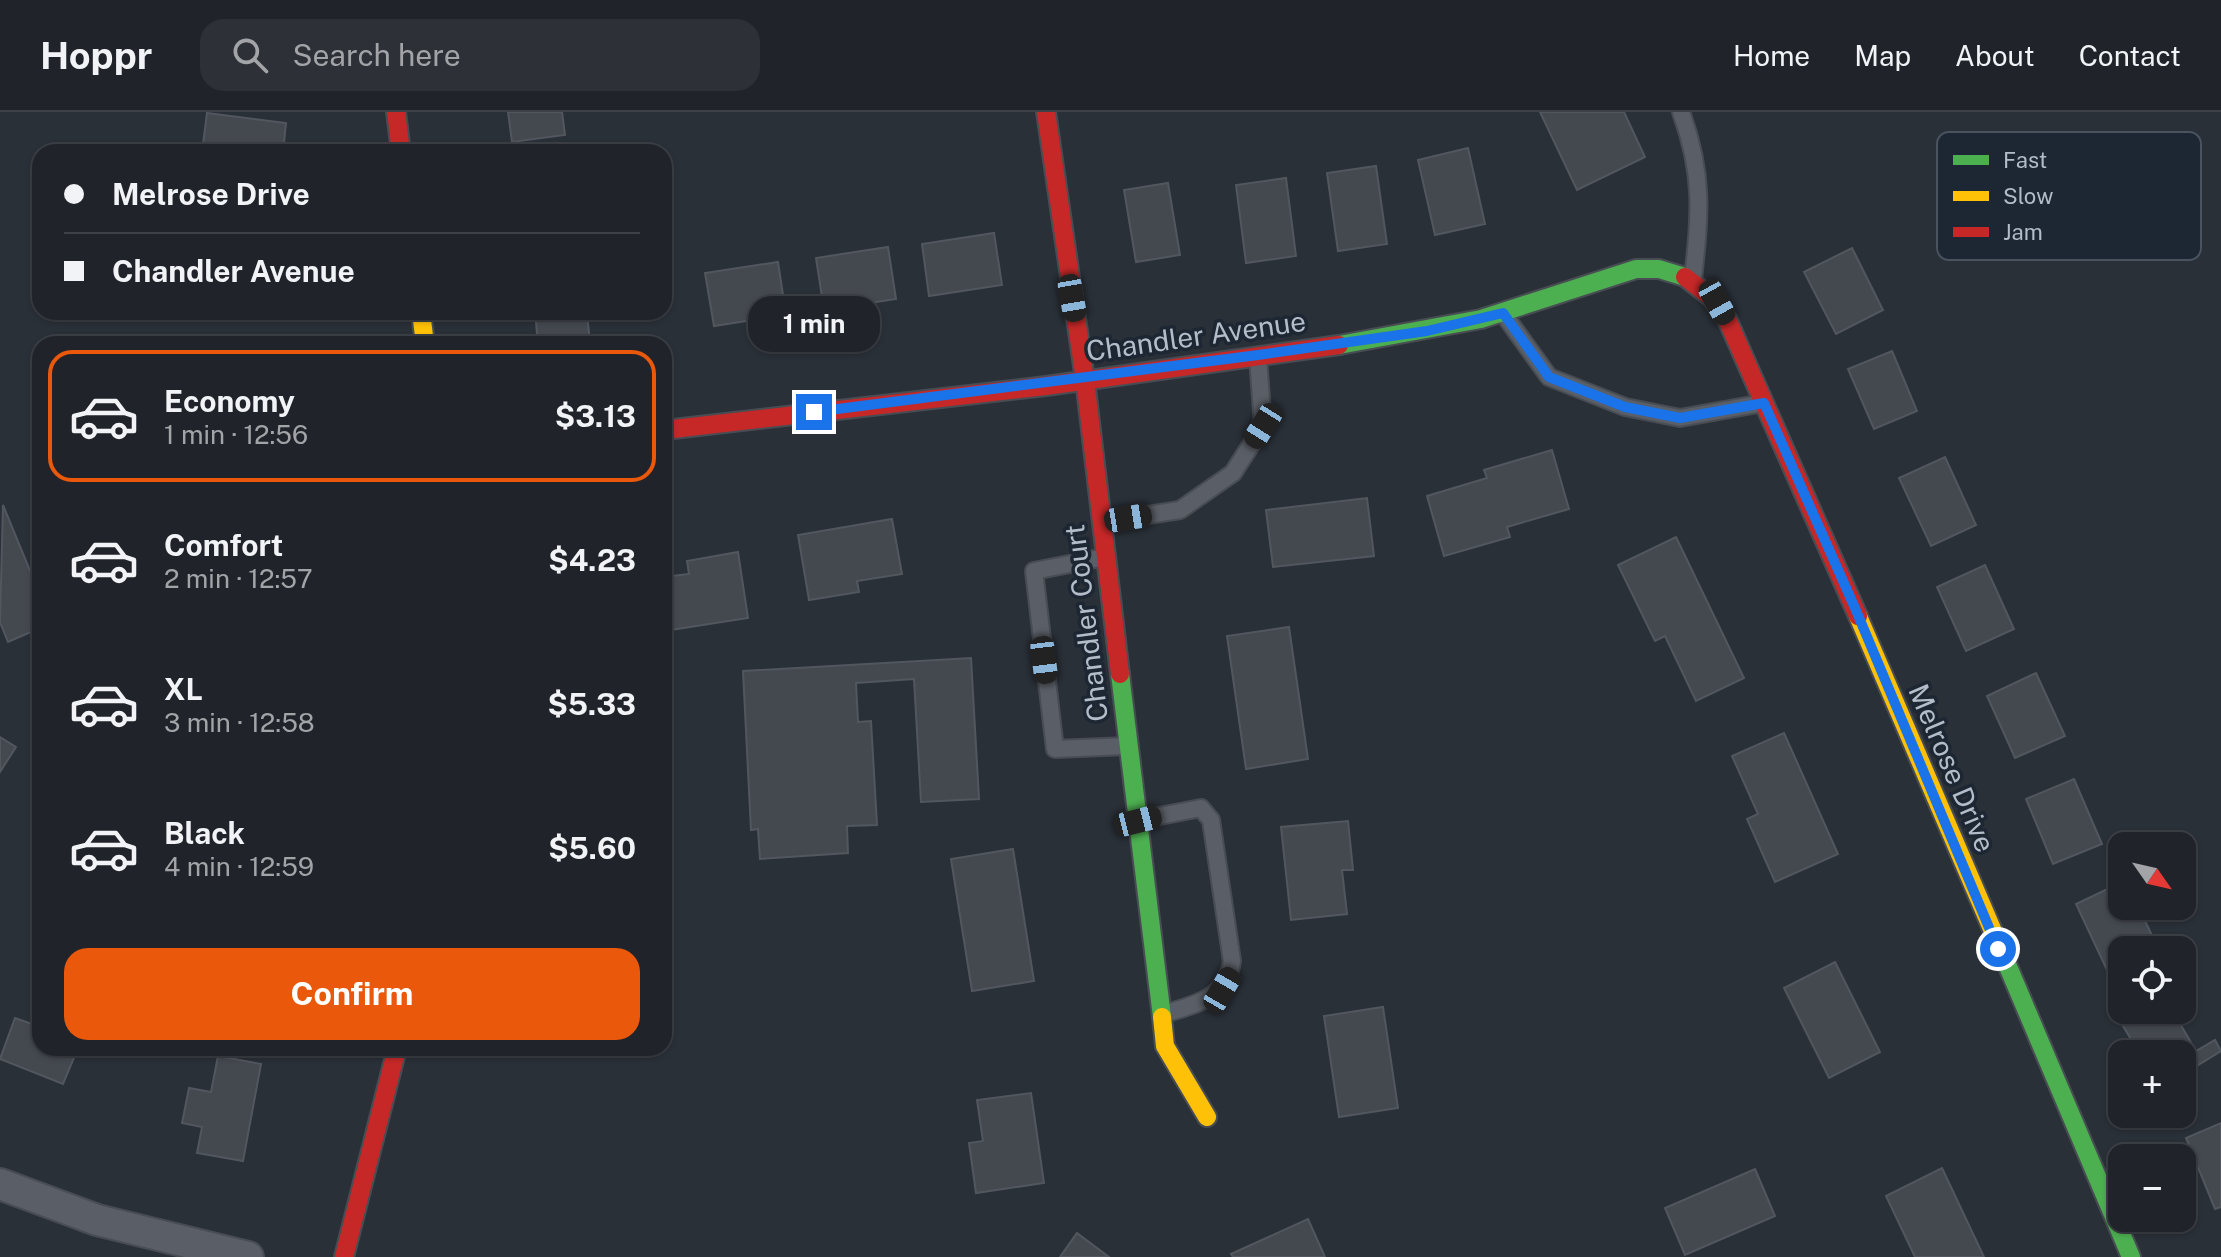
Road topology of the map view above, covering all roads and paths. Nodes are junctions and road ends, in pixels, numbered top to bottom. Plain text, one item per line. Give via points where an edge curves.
1 (396, 112) edge
2 (1046, 112) edge
3 (1681, 112) edge
4 (400, 144) edge
5 (1693, 279) junction
6 (1717, 302) joint
7 (1503, 313) junction
8 (1258, 355) junction
9 (1085, 380) junction
10 (1764, 403) junction
11 (672, 429) edge
12 (1102, 522) junction
13 (1106, 557) junction
14 (1129, 746) junction
15 (1138, 821) junction
16 (1161, 1015) junction
17 (395, 1056) edge
18 (1207, 1117) dead end
19 (0, 1184) edge
20 (248, 1257) edge
21 (344, 1257) edge
22 (2131, 1257) edge

1 - 4 street
2 - 9 street, Chandler Court
3 - 5 lane via 1702,200
5 - 6 street, Chandler Avenue
5 - 7 street, Chandler Avenue via 1642,267
6 - 10 street, Melrose Drive
7 - 8 street, Chandler Avenue via 1427,331
7 - 10 lane via 1549,377 1625,407 1680,418
8 - 9 street, Chandler Avenue
8 - 12 lane via 1263,426 1233,473 1180,510
9 - 11 street, Chandler Avenue
9 - 12 street, Chandler Court
10 - 22 street, Melrose Drive
12 - 13 street, Chandler Court
13 - 14 street, Chandler Court
13 - 14 lane via 1034,571 1051,719 1055,749
14 - 15 street, Chandler Court
15 - 16 street, Chandler Court
15 - 16 lane via 1201,808 1211,820 1232,961 1222,990
16 - 18 street, Chandler Court via 1165,1046
17 - 21 street
19 - 20 street via 97,1220

